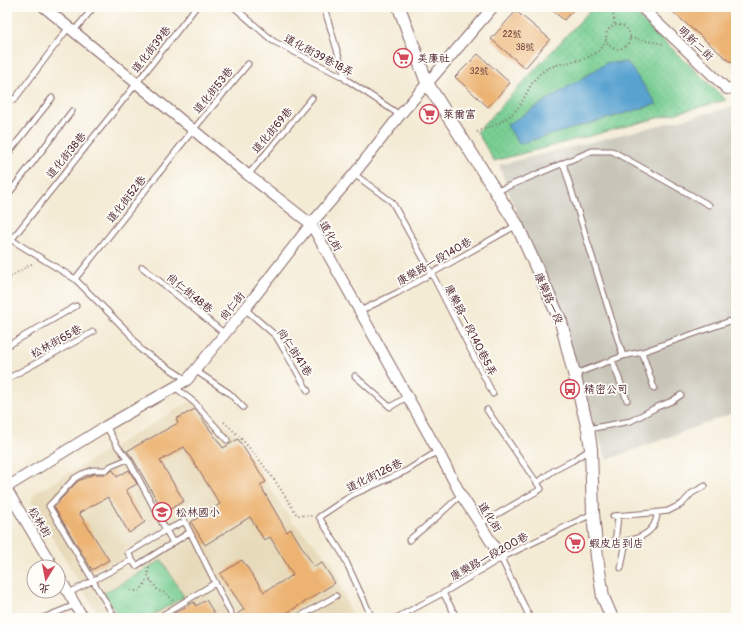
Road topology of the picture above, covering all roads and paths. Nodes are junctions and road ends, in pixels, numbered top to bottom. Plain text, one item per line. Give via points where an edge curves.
1 (44, 7) edge
2 (94, 7) edge
3 (196, 7) edge
4 (234, 7) edge
5 (324, 7) edge
6 (399, 7) edge
7 (493, 7) edge
8 (612, 7) edge
9 (641, 7) edge
10 (615, 25) junction
11 (71, 30) junction
12 (630, 38) junction
13 (606, 41) junction
14 (667, 45) dead end
15 (248, 64) dead end
16 (346, 80) junction
17 (427, 83) junction
18 (136, 84) junction
19 (736, 87) edge
20 (7, 95) edge
21 (52, 98) dead end
22 (312, 98) dead end
23 (72, 111) dead end
24 (400, 115) junction
25 (193, 130) junction
26 (477, 132) dead end
27 (7, 155) edge
28 (563, 163) junction
29 (354, 174) junction
30 (248, 175) junction
31 (496, 192) junction
32 (7, 196) edge
33 (708, 205) dead end
34 (311, 224) junction
35 (517, 225) junction
36 (9, 238) edge
37 (41, 258) junction
38 (142, 267) dead end
39 (432, 274) junction
40 (7, 279) edge
41 (75, 279) junction
42 (76, 306) dead end
43 (245, 309) junction
44 (359, 311) junction
45 (736, 318) edge
46 (93, 332) dead end
47 (225, 334) junction
48 (7, 346) edge
49 (642, 352) junction
50 (623, 356) junction
51 (612, 360) junction
52 (196, 371) junction
53 (575, 374) junction
54 (355, 376) dead end
55 (7, 378) edge
56 (187, 380) junction
57 (176, 388) junction
58 (654, 388) dead end
59 (308, 391) dead end
60 (493, 394) dead end
61 (682, 395) dead end
62 (407, 397) junction
63 (627, 400) dead end
64 (243, 407) dead end
65 (487, 410) dead end
66 (220, 418) dead end
67 (106, 426) junction
68 (588, 429) junction
69 (226, 440) dead end
70 (591, 449) junction
71 (438, 451) junction
72 (128, 459) junction
73 (537, 483) junction
74 (705, 486) dead end
75 (7, 487) edge
76 (7, 490) edge
77 (461, 496) junction
78 (180, 512) dead end
79 (657, 512) junction
80 (593, 513) junction
81 (319, 517) junction
82 (184, 522) junction
83 (480, 524) junction
84 (166, 530) junction
85 (190, 532) junction
86 (409, 540) dead end
87 (626, 541) junction
88 (173, 543) junction
89 (615, 543) junction
90 (596, 544) junction
91 (501, 558) junction
92 (48, 559) edge
93 (132, 560) junction
94 (146, 560) junction
95 (620, 568) dead end
96 (92, 581) junction
97 (151, 581) junction
98 (215, 583) junction
99 (66, 588) edge
100 (131, 591) dead end
101 (69, 593) junction
102 (443, 593) junction
103 (336, 596) dead end
104 (75, 605) junction
105 (177, 606) junction
106 (44, 618) edge
107 (83, 618) edge
108 (115, 618) edge
109 (158, 618) edge
110 (233, 618) edge
111 (297, 618) edge
112 (372, 618) edge
113 (396, 618) edge
114 (457, 618) edge
115 (530, 618) edge
116 (612, 618) edge

1 - 11 street, 道化街
2 - 11 lane
3 - 18 lane, 道化街39巷
4 - 16 lane, 道化街39巷18弄 via 273,41
5 - 16 lane
6 - 17 street, 康樂路一段
7 - 17 street, 尚仁街
8 - 10 path
9 - 19 street, 明新二街 via 727,90
10 - 12 path via 626,28
10 - 13 path via 608,29
11 - 18 street, 道化街
11 - 20 lane via 14,100
12 - 13 path via 626,45 619,49 611,47
12 - 14 path
13 - 26 path via 595,54 543,72 531,84 520,105 508,118
15 - 25 lane, 道化街53巷
16 - 24 lane, 道化街39巷18弄
17 - 24 street, 尚仁街
17 - 31 street, 康樂路一段
18 - 25 street, 道化街
18 - 36 lane, 道化街38巷
21 - 27 lane
22 - 30 lane, 道化街69巷
23 - 32 lane
24 - 29 street, 尚仁街
25 - 30 street, 道化街
25 - 41 lane, 道化街52巷
28 - 31 lane
28 - 33 lane via 592,151 612,151
28 - 50 lane
29 - 34 street, 尚仁街
29 - 39 lane, 康樂路一段140巷5弄 via 392,202
30 - 34 street, 道化街
31 - 35 street, 康樂路一段
34 - 43 street, 尚仁街
34 - 44 street, 道化街
35 - 39 lane, 康樂路一段140巷
35 - 53 street, 康樂路一段 via 561,322
36 - 37 lane
37 - 40 path
37 - 41 lane
38 - 47 lane, 尚仁街48巷
39 - 44 lane, 康樂路一段140巷
39 - 60 lane, 康樂路一段140巷5弄
41 - 56 lane via 129,334 141,350
42 - 48 lane
43 - 47 street, 尚仁街
43 - 59 lane, 尚仁街41巷 via 276,336
44 - 62 street, 道化街
45 - 49 lane
46 - 55 lane, 松林街65巷
47 - 52 street, 尚仁街
49 - 50 lane
49 - 58 lane
50 - 51 lane
51 - 53 lane
51 - 63 lane
52 - 56 street, 尚仁街
52 - 64 lane via 229,393
53 - 68 street, 康樂路一段
54 - 62 lane via 390,407
56 - 57 street, 尚仁街
57 - 67 street, 尚仁街
57 - 69 lane via 195,403
61 - 68 lane via 631,420
62 - 71 street, 道化街
65 - 73 lane
66 - 81 path via 236,432 260,462 297,515
67 - 72 lane
67 - 75 street, 尚仁街
68 - 70 street, 康樂路一段
70 - 73 lane
70 - 80 street, 康樂路一段
71 - 77 street, 道化街
71 - 81 lane, 道化街126巷 via 406,471 352,496
72 - 84 lane
72 - 96 lane via 106,470 93,470 79,476 49,506
73 - 83 lane via 541,489
74 - 79 lane via 692,493 682,504 668,511
76 - 92 street, 松林街
77 - 83 street, 道化街
77 - 86 lane
78 - 82 lane
79 - 87 lane via 654,527 641,536
79 - 89 lane via 615,517
80 - 90 street, 康樂路一段
80 - 91 lane, 康樂路一段200巷
81 - 112 lane via 343,555
82 - 84 lane
82 - 85 lane
83 - 91 street, 道化街
84 - 88 lane
84 - 93 lane via 128,553
85 - 88 lane
85 - 98 lane
87 - 89 lane
87 - 95 lane
88 - 94 lane
89 - 90 lane
90 - 116 street, 康樂路一段 via 603,597
91 - 102 lane, 康樂路一段200巷
91 - 115 lane
93 - 94 lane via 136,566
93 - 96 lane
94 - 97 path via 149,569 146,574
96 - 101 lane
96 - 108 lane
97 - 100 path via 146,581 138,591
97 - 105 path via 158,591 166,593
98 - 105 lane
98 - 110 lane
99 - 101 street
101 - 104 street
102 - 113 lane, 康樂路一段200巷
102 - 114 lane
103 - 111 lane
104 - 106 lane
104 - 107 street
105 - 109 lane

